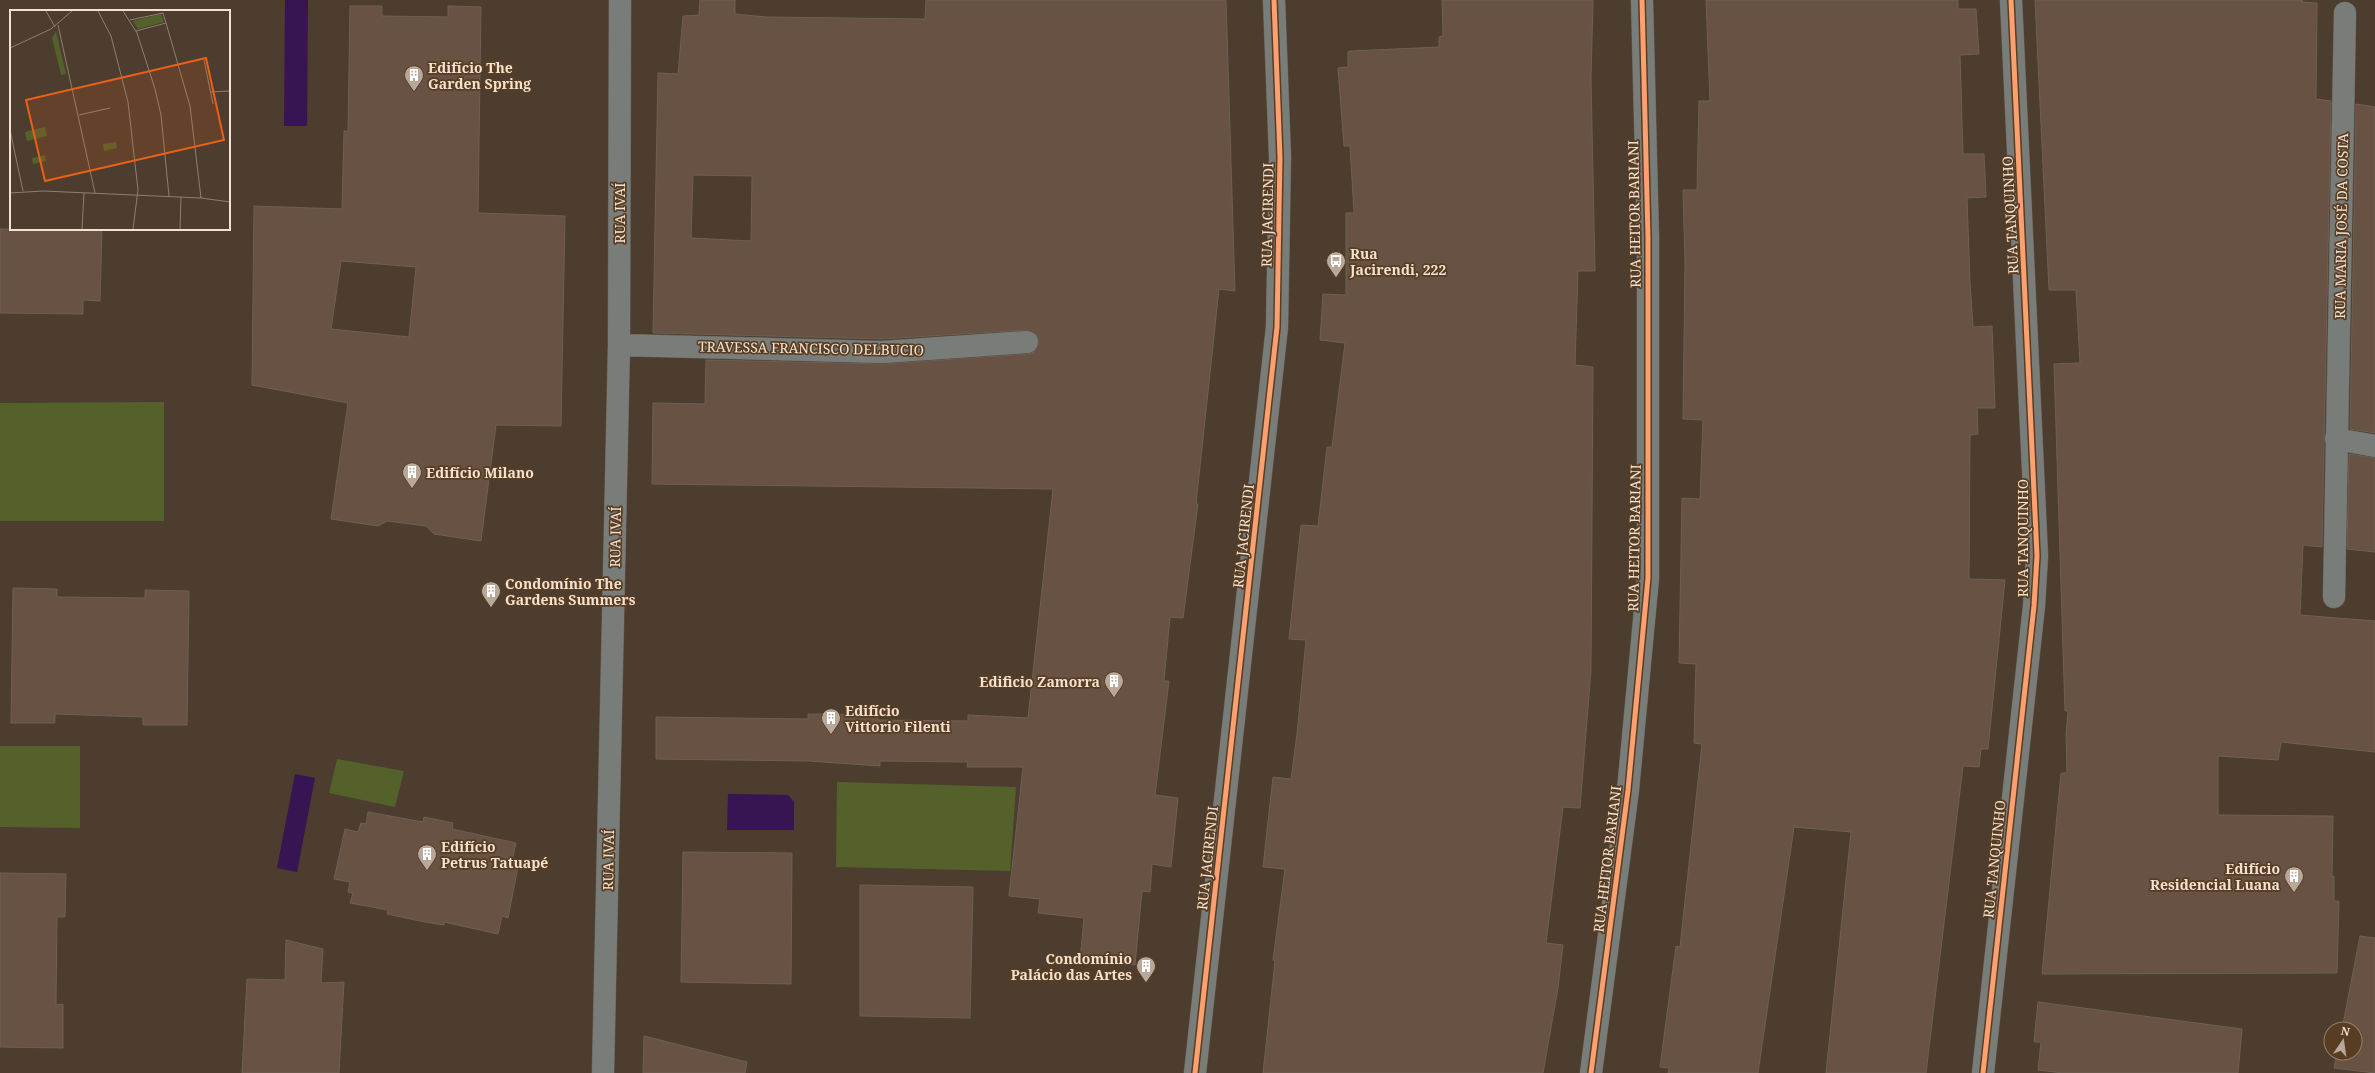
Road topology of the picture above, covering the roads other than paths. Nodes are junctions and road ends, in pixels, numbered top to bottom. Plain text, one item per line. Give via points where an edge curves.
1 (620, 0) edge
2 (1274, 0) edge
3 (1642, 0) edge
4 (2011, 0) edge
5 (2345, 14) dead end
6 (1027, 342) dead end
7 (619, 345) junction
8 (2336, 439) junction
9 (2375, 446) edge
10 (2334, 597) dead end
11 (603, 1073) edge
12 (1195, 1073) edge
13 (1591, 1073) edge
14 (1983, 1073) edge

1 - 7 street, RUA IVAÍ
2 - 12 street, RUA JACIRENDI via 1280,157 1277,327
3 - 13 street, RUA HEITOR BARIANI via 1648,245 1648,578 1628,790
4 - 14 street, RUA TANQUINHO via 2037,556 2034,606
5 - 8 street, RUA MARIA JOSÉ DA COSTA
6 - 7 street, TRAVESSA FRANCISCO DELBUCIO via 882,352
7 - 11 street, RUA IVAÍ
8 - 9 street
8 - 10 street, RUA MARIA JOSÉ DA COSTA

